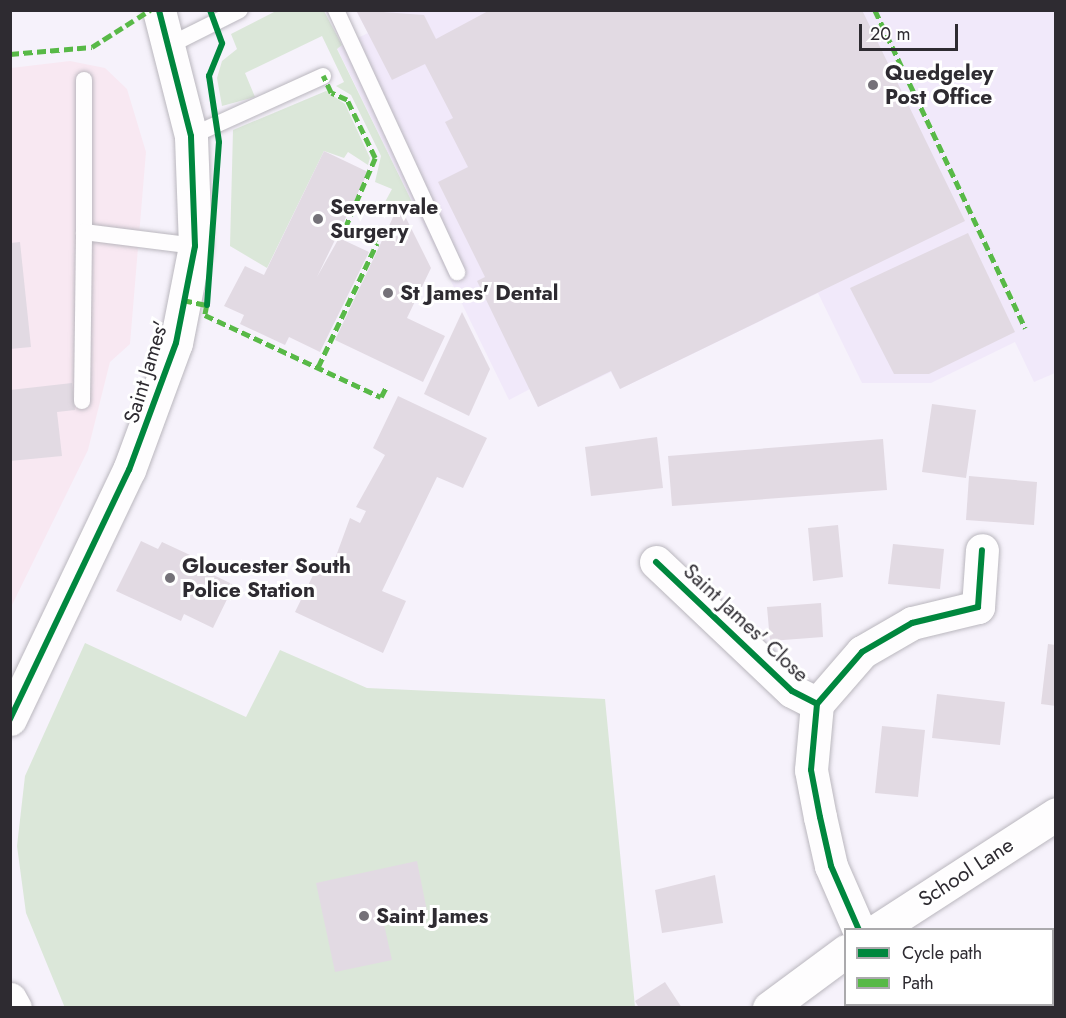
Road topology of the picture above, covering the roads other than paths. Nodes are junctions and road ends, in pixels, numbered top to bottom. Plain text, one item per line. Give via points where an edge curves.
1 (159, 10) edge
2 (240, 10) edge
3 (336, 10) edge
4 (170, 45) junction
5 (323, 76) dead end
6 (84, 80) dead end
7 (191, 136) junction
8 (84, 232) junction
9 (195, 246) junction
10 (457, 272) dead end
11 (82, 401) dead end
12 (982, 550) dead end
13 (656, 561) dead end
14 (817, 704) junction
15 (10, 718) edge
16 (1056, 814) edge
17 (858, 928) edge
18 (880, 928) edge
19 (844, 952) edge
20 (10, 999) edge
21 (15, 1008) edge
22 (769, 1008) edge

1 - 4 street, Saint James'
2 - 4 lane
3 - 10 lane
4 - 7 street, Saint James'
5 - 7 lane
6 - 8 lane
7 - 9 street, Saint James'
8 - 9 lane
8 - 11 lane
9 - 15 street, Saint James' via 162,390
12 - 14 street, Saint James' Close via 978,607 912,622 862,652
13 - 14 street, Saint James' Close via 792,691
14 - 17 street, Saint James' Close via 811,770 831,866
16 - 18 street, School Lane
19 - 22 street
20 - 21 street

